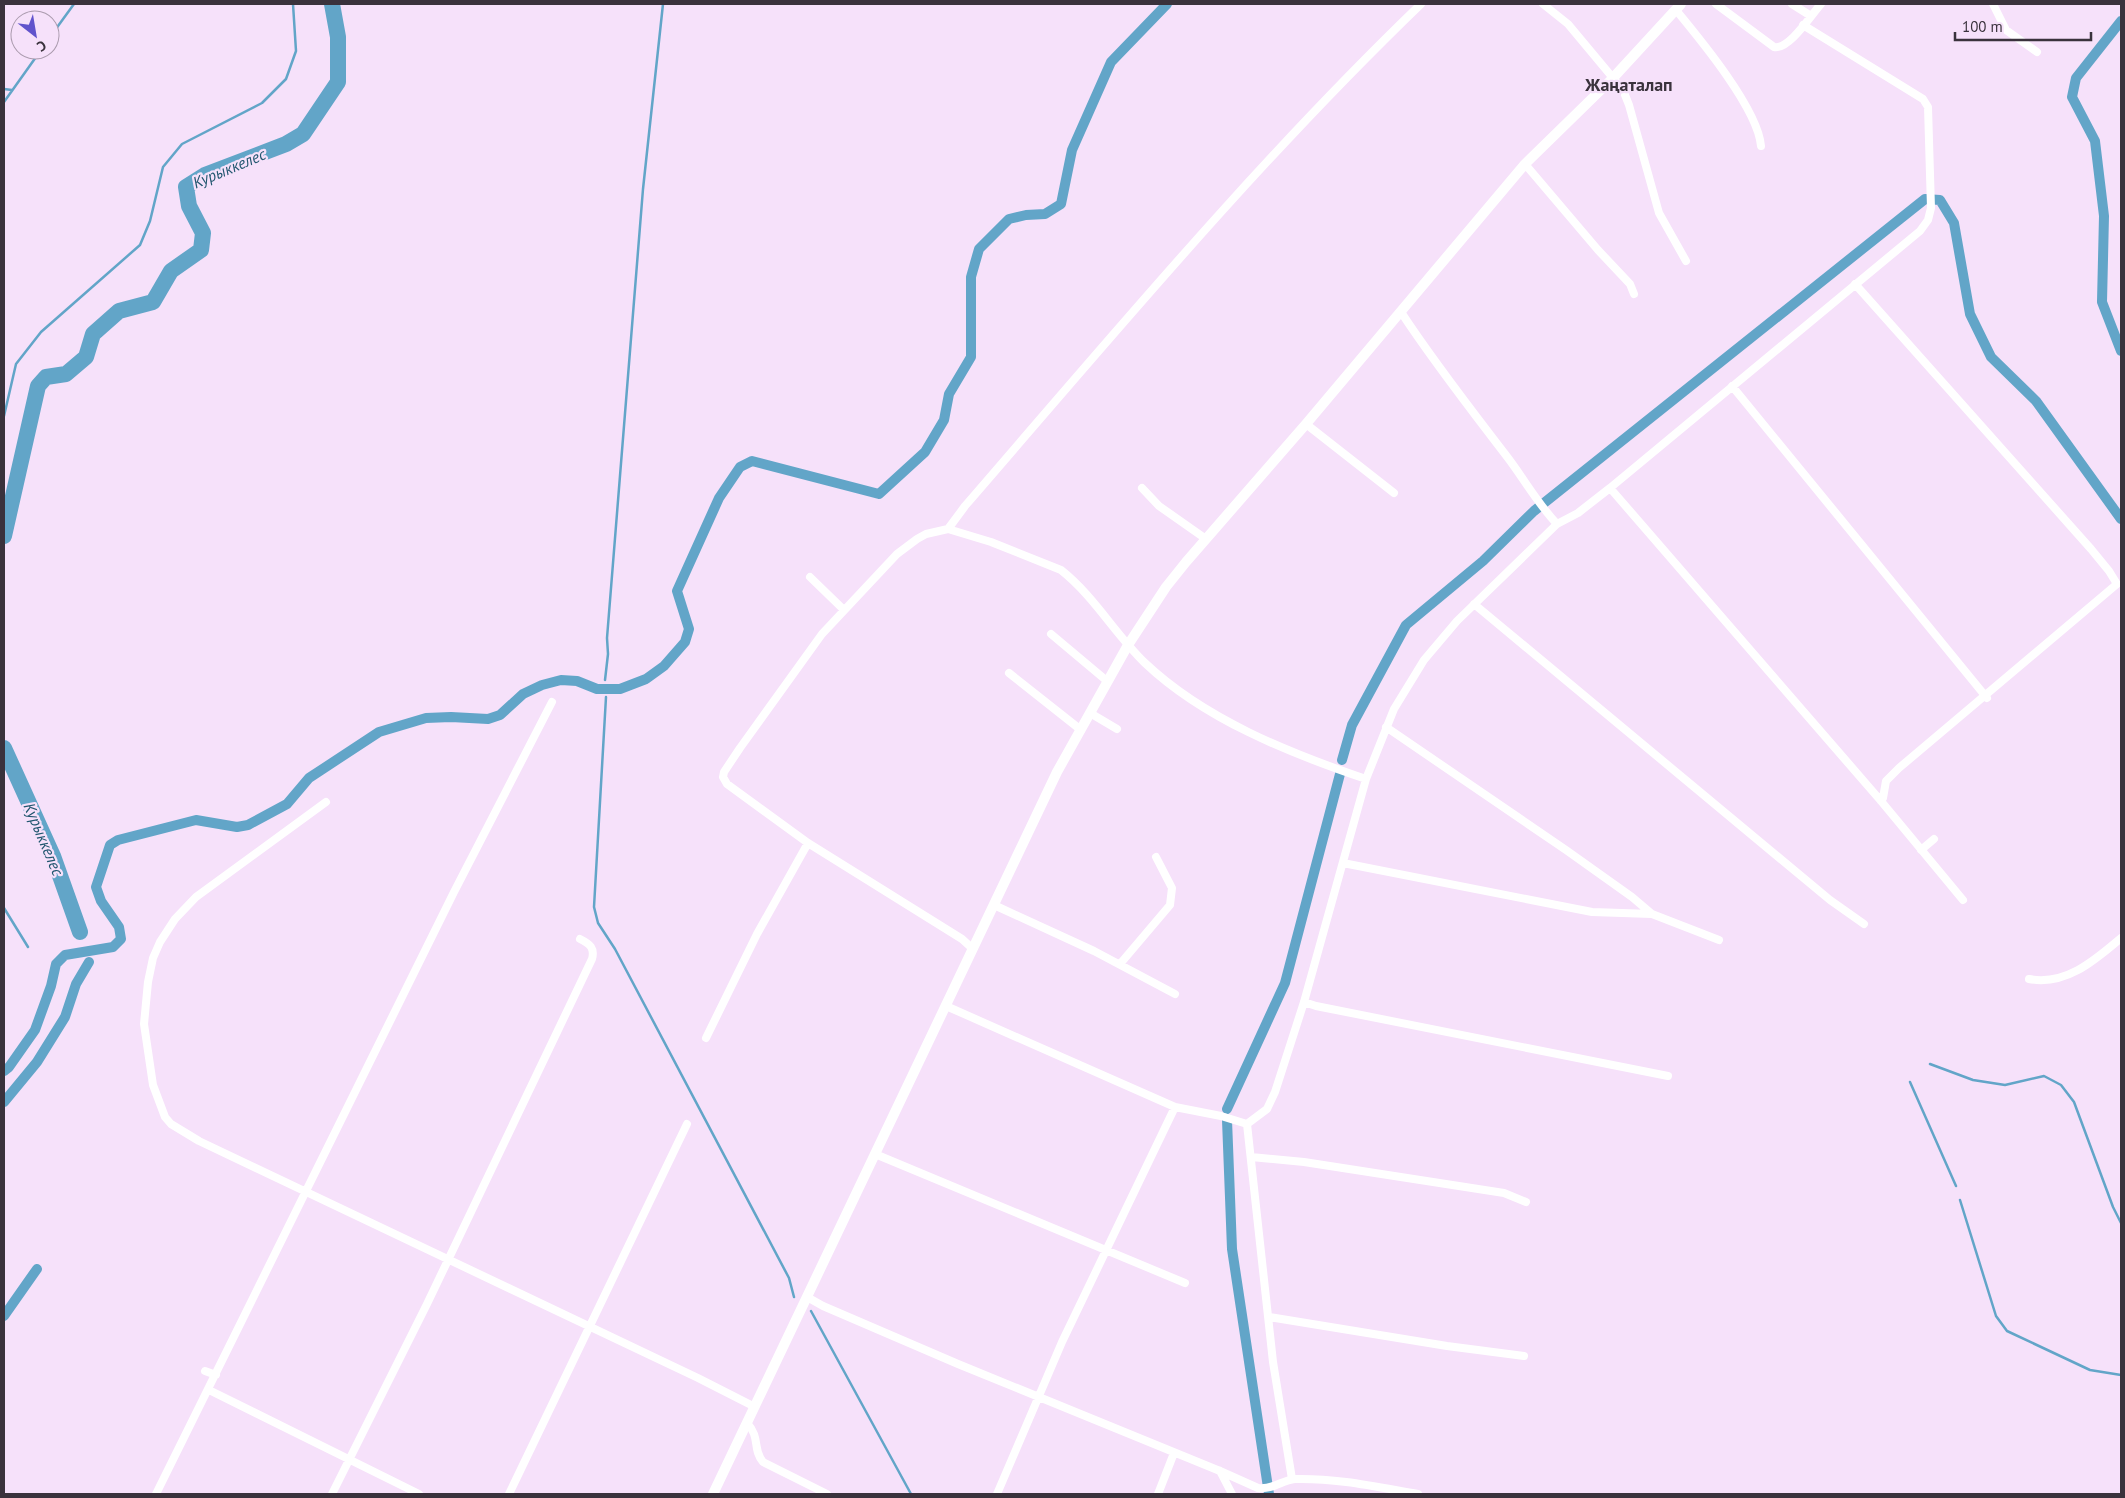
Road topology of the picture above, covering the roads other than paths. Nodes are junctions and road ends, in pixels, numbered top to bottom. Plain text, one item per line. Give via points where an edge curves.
1 (1420, 4) edge
2 (1543, 4) edge
3 (1716, 4) edge
4 (1792, 4) edge
5 (1821, 4) edge
6 (1993, 4) edge
7 (1679, 7) edge
8 (1811, 16) junction
9 (1803, 25) junction
10 (2037, 52) dead end
11 (1612, 78) junction
12 (1762, 146) dead end
13 (1525, 164) junction
14 (1686, 261) dead end
15 (1855, 284) junction
16 (1634, 294) dead end
17 (1401, 312) junction
18 (1732, 386) junction
19 (1306, 424) junction
20 (1142, 488) dead end
21 (1610, 488) junction
22 (1394, 493) dead end
23 (1557, 524) junction
24 (948, 529) junction
25 (1206, 539) junction
26 (810, 577) dead end
27 (1474, 604) junction
28 (844, 610) junction
29 (1051, 634) dead end
30 (1128, 645) junction
31 (1009, 673) dead end
32 (1107, 681) junction
33 (1987, 697) junction
34 (552, 702) dead end
35 (1090, 713) junction
36 (1386, 726) junction
37 (1117, 729) dead end
38 (1081, 730) junction
39 (1366, 779) junction
40 (1881, 801) junction
41 (326, 802) dead end
42 (1934, 839) dead end
43 (808, 844) junction
44 (1921, 850) junction
45 (1156, 857) dead end
46 (1343, 863) junction
47 (1963, 900) dead end
48 (994, 904) junction
49 (1652, 914) junction
50 (1864, 924) dead end
51 (2121, 938) edge
52 (580, 939) dead end
53 (1719, 940) dead end
54 (973, 949) junction
55 (1120, 964) junction
56 (2029, 979) dead end
57 (1175, 994) dead end
58 (1304, 1002) junction
59 (946, 1006) junction
60 (706, 1038) dead end
61 (1668, 1076) dead end
62 (1175, 1107) junction
63 (687, 1124) dead end
64 (1248, 1124) junction
65 (875, 1154) junction
66 (1251, 1157) junction
67 (306, 1193) junction
68 (1526, 1202) dead end
69 (1106, 1250) junction
70 (448, 1258) junction
71 (1185, 1283) dead end
72 (807, 1297) junction
73 (1269, 1317) junction
74 (590, 1328) junction
75 (1524, 1356) dead end
76 (204, 1371) dead end
77 (216, 1375) junction
78 (209, 1390) junction
79 (1038, 1395) junction
80 (755, 1407) junction
81 (748, 1423) junction
82 (1174, 1454) junction
83 (349, 1460) junction
84 (1220, 1471) junction
85 (1292, 1479) junction
86 (156, 1494) edge
87 (332, 1494) edge
88 (419, 1494) edge
89 (509, 1494) edge
90 (713, 1494) edge
91 (826, 1494) edge
92 (997, 1494) edge
93 (1158, 1494) edge
94 (1232, 1494) edge
95 (1418, 1494) edge

1 - 24 street via 1299,125 1138,304
2 - 11 street via 1568,24
3 - 9 street via 1774,47 1788,43
4 - 8 street
5 - 8 street
6 - 10 street via 2006,30
7 - 11 main road
7 - 12 street via 1733,87 1758,130
8 - 9 street
9 - 15 street via 1923,99 1928,108 1931,195 1928,220 1920,231
11 - 13 main road
11 - 14 street via 1623,90 1629,105 1659,213
13 - 16 street via 1626,280
13 - 17 main road
15 - 18 street
15 - 33 street via 2091,549 2117,584
17 - 19 main road
17 - 23 street
18 - 21 street
18 - 33 street
19 - 22 street
19 - 25 main road
20 - 25 street via 1159,506
21 - 23 street
21 - 40 street
23 - 27 street
24 - 28 street via 926,534 897,554
24 - 30 street via 1061,570 1106,616
25 - 30 main road via 1166,587
26 - 28 street
27 - 36 street via 1424,660
27 - 50 street via 1830,900
28 - 43 street via 822,634 772,702 723,775 727,784
29 - 32 street
30 - 32 main road
30 - 39 street via 1157,673 1222,719
31 - 38 street
32 - 35 main road
33 - 40 street via 1886,781
34 - 67 street via 454,892
35 - 37 street
35 - 38 main road
36 - 39 street
36 - 49 street via 1566,850
38 - 48 main road via 1057,772
39 - 46 street
40 - 44 street
41 - 67 street via 207,888 175,919 153,958 144,1024 153,1085 160,1107 171,1124
42 - 44 street
43 - 54 street via 962,938
43 - 60 street via 761,928
44 - 47 street
45 - 55 street via 1172,888 1170,905
46 - 49 street via 1592,912
46 - 58 street
48 - 54 main road
48 - 55 street
49 - 53 street
51 - 56 street via 2082,968 2053,980
52 - 70 street via 594,950 592,959
54 - 59 main road
55 - 57 street
58 - 61 street
58 - 64 street via 1270,1106
59 - 62 street
59 - 65 main road
62 - 64 street
62 - 69 street
63 - 74 street
64 - 66 street
65 - 69 street
65 - 72 main road
66 - 68 street via 1304,1162 1504,1193
66 - 73 street
67 - 70 street
67 - 77 street
69 - 71 street
69 - 79 street
70 - 74 street
70 - 83 street
72 - 79 street via 940,1357
72 - 80 main road
73 - 75 street
73 - 85 street via 1276,1386
74 - 80 street
74 - 89 street
76 - 77 street
77 - 78 street
78 - 83 street
78 - 86 street
79 - 82 street
79 - 92 street
80 - 81 main road
81 - 90 main road
81 - 91 street via 756,1435 757,1454 763,1462
82 - 84 street
82 - 93 street
83 - 87 street
83 - 88 street
84 - 85 street via 1262,1489 1273,1488
84 - 94 street
85 - 95 street via 1352,1482

